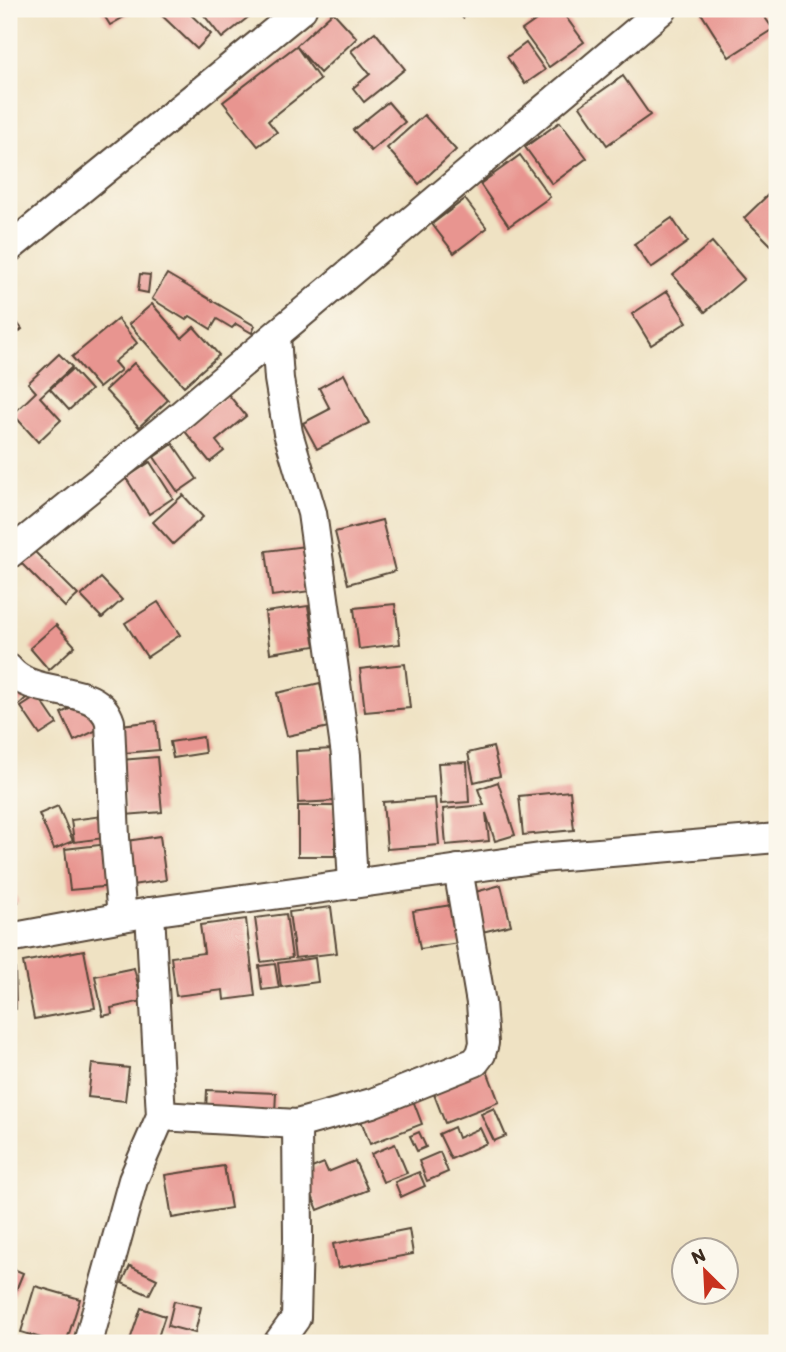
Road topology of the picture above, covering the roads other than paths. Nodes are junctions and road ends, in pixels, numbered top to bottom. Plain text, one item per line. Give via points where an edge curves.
1 (302, 9) edge
2 (663, 9) edge
3 (9, 248) edge
4 (276, 336) junction
5 (9, 554) edge
6 (9, 668) edge
7 (777, 838) edge
8 (458, 869) junction
9 (353, 884) junction
10 (150, 912) junction
11 (122, 917) junction
12 (9, 938) edge
13 (161, 1116) junction
14 (297, 1124) junction
15 (88, 1343) edge
16 (278, 1343) edge

1 - 3 street
2 - 4 street
4 - 5 street
4 - 9 street via 288,433 312,513 346,755
6 - 11 street via 37,686 96,700 106,709
7 - 8 street
8 - 9 street
8 - 14 street via 481,1003 481,1054 475,1062 372,1103
9 - 10 street
10 - 11 street
10 - 13 street
11 - 12 street
13 - 14 street
13 - 15 street via 132,1180
14 - 16 street via 296,1318

